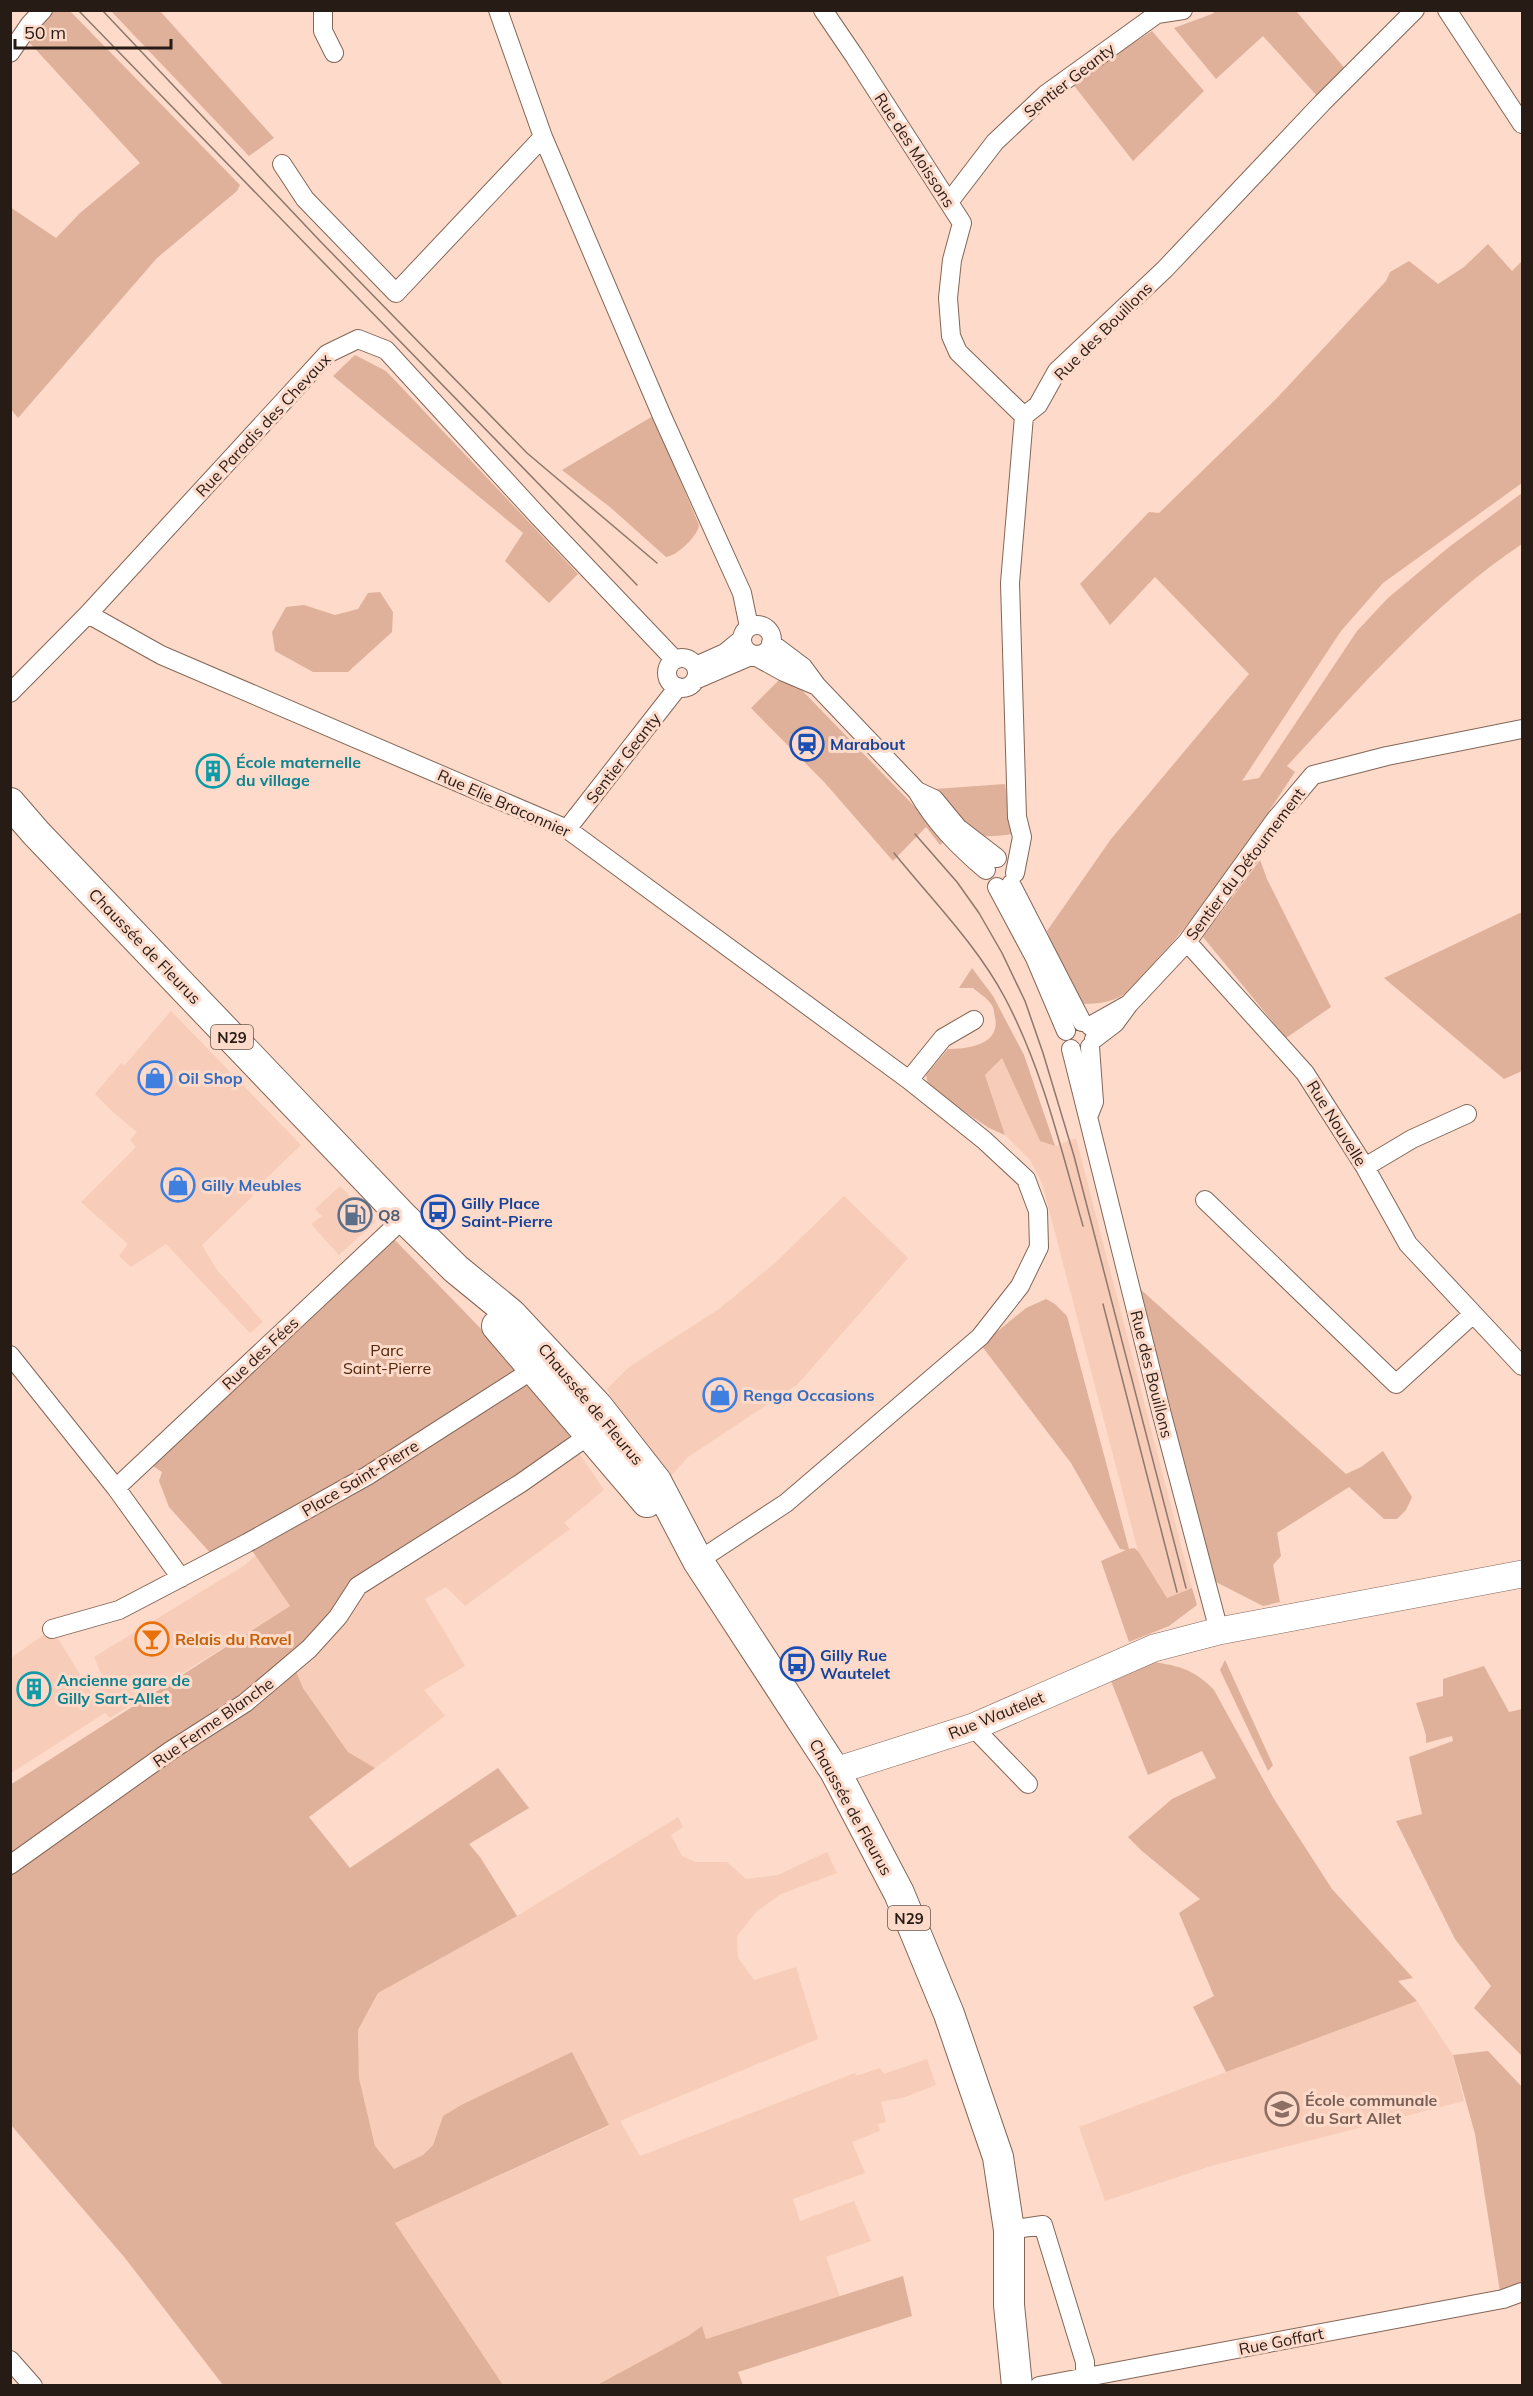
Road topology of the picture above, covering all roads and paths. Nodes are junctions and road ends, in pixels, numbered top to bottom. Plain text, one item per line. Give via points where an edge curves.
1 (43, 10) edge
2 (323, 10) edge
3 (823, 10) edge
4 (1183, 10) edge
5 (1415, 10) edge
6 (1446, 10) edge
7 (499, 11) edge
8 (1156, 12) edge
9 (10, 52) edge
10 (334, 53) dead end
11 (1522, 124) edge
12 (543, 137) junction
13 (282, 164) dead end
14 (949, 202) junction
15 (1024, 416) junction
16 (88, 614) junction
17 (745, 633) junction
18 (771, 643) junction
19 (753, 654) junction
20 (675, 660) junction
21 (690, 678) junction
22 (816, 686) junction
23 (10, 693) edge
24 (1522, 729) edge
25 (10, 803) edge
26 (567, 829) junction
27 (1002, 872) junction
28 (1187, 942) junction
29 (974, 1020) dead end
30 (1084, 1033) junction
31 (909, 1080) junction
32 (1467, 1114) dead end
33 (1088, 1117) junction
34 (1365, 1167) junction
35 (1205, 1200) dead end
36 (404, 1218) junction
37 (456, 1269) junction
38 (1473, 1314) junction
39 (10, 1355) edge
40 (1522, 1366) edge
41 (534, 1369) junction
42 (600, 1428) junction
43 (116, 1488) junction
44 (698, 1561) junction
45 (1522, 1574) edge
46 (181, 1578) junction
47 (52, 1629) dead end
48 (1219, 1631) junction
49 (973, 1727) junction
50 (835, 1771) junction
51 (1028, 1784) dead end
52 (10, 1866) edge
53 (968, 2072) junction
54 (1009, 2230) junction
55 (1522, 2292) edge
56 (1009, 2305) junction
57 (10, 2360) edge
58 (1087, 2382) edge
59 (33, 2385) edge
60 (1017, 2385) edge
61 (1039, 2385) edge

1 - 9 street
2 - 10 street via 323,31
3 - 14 street, Rue des Moissons
4 - 8 street, Sentier Geanty
5 - 15 street, Rue des Bouillons via 1165,269 1058,371 1038,405
6 - 11 street
7 - 12 street
8 - 14 street, Sentier Geanty via 1046,94 995,142
12 - 13 street via 396,293 305,199
12 - 17 street via 742,593
14 - 15 street, Rue des Moissons via 962,223 952,260 948,298 951,336 958,352
15 - 27 street via 1010,583 1017,817
16 - 20 street, Rue Paradis des Chevaux via 327,354 358,339 386,350
16 - 23 street, Rue Paradis des Chevaux
16 - 26 street, Rue Elie Braconnier via 162,655
17 - 18 street via 758,625 770,633
17 - 19 street via 744,649
17 - 21 street, Sentier Geanty
18 - 19 street via 762,654
18 - 22 street via 803,667
19 - 21 street via 738,663
19 - 22 street
20 - 21 street via 684,658
20 - 21 street via 668,672 670,682
21 - 26 street, Sentier Geanty
22 - 27 street via 917,791 934,799
24 - 28 street, Sentier du Détournement via 1313,775 1275,820
25 - 36 main road, Chaussée de Fleurus / N29
26 - 31 street, Rue Elie Braconnier
27 - 30 street, Rue des Bouillons via 1035,958
28 - 30 street, Sentier du Détournement via 1115,1023
28 - 34 street, Rue Nouvelle via 1305,1073
29 - 31 street via 943,1038
30 - 33 street, Rue des Bouillons via 1094,1102
30 - 33 street, Rue des Bouillons via 1065,1041 1071,1049
31 - 44 street, Rue Elie Braconnier via 1026,1179 1038,1211 1039,1247 1020,1286 980,1337 786,1503
32 - 34 street via 1412,1139
33 - 48 street, Rue des Bouillons
34 - 38 street, Rue Nouvelle via 1408,1244
35 - 38 street via 1396,1384
36 - 37 main road, Chaussée de Fleurus / N29
36 - 43 street, Rue des Fées
37 - 41 main road, Chaussée de Fleurus / N29
37 - 42 main road, Chaussée de Fleurus / N29 via 511,1314
38 - 40 street, Rue Nouvelle
39 - 43 street
41 - 42 main road, Chaussée de Fleurus / N29
41 - 46 street, Place Saint-Pierre via 367,1476
42 - 44 main road, Chaussée de Fleurus / N29 via 656,1481
42 - 52 street, Rue Ferme Blanche via 358,1586 338,1617 309,1649 253,1697 170,1751
43 - 46 street
44 - 50 main road, Chaussée de Fleurus / N29
45 - 48 street
46 - 47 street, Place Saint-Pierre via 119,1610
48 - 49 street, Rue Wautelet via 1154,1648
49 - 50 street, Rue Wautelet
49 - 51 street
50 - 53 main road, Chaussée de Fleurus / N29 via 898,1893 949,2014
53 - 54 main road, Chaussée de Fleurus / N29 via 998,2157
53 - 56 main road, Chaussée de Fleurus / N29 via 988,2219
54 - 56 main road, Chaussée de Fleurus / N29
54 - 58 street via 1043,2225 1085,2362
55 - 58 street, Rue Goffart via 1511,2298
56 - 60 main road, Chaussée de Fleurus / N29
57 - 59 street
58 - 61 street, Rue Goffart

